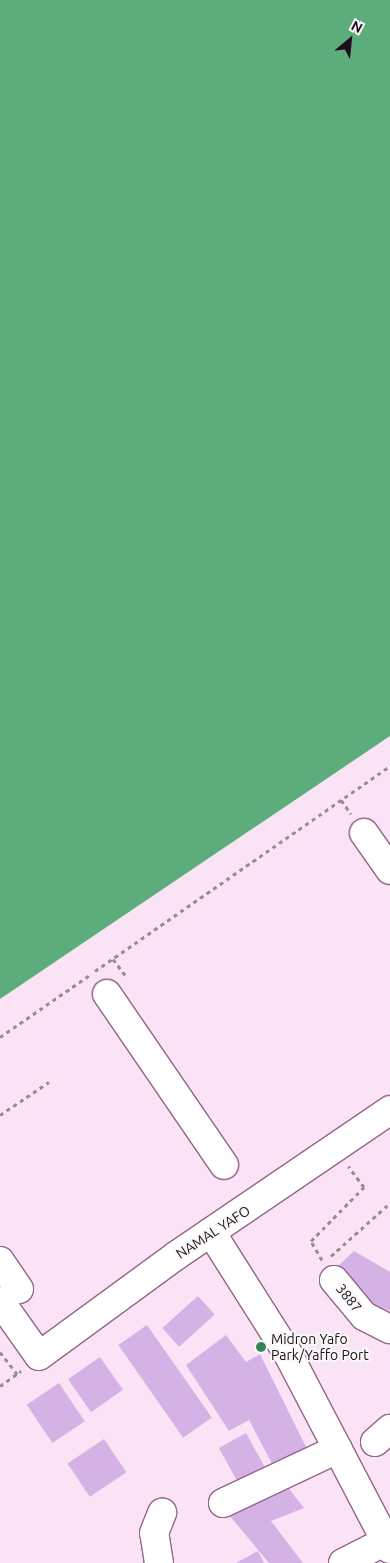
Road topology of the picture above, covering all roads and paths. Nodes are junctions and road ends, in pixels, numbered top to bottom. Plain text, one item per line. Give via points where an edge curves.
1 (390, 766) edge
2 (364, 833) dead end
3 (390, 870) edge
4 (107, 994) dead end
5 (0, 1037) edge
6 (49, 1082) dead end
7 (390, 1110) edge
8 (0, 1115) edge
9 (224, 1165) dead end
10 (364, 1186) dead end
11 (390, 1203) edge
12 (212, 1232) junction
13 (0, 1262) edge
14 (334, 1280) dead end
15 (10, 1295) edge
16 (390, 1329) edge
17 (0, 1352) edge
18 (0, 1386) edge
19 (338, 1449) junction
20 (223, 1503) dead end
21 (162, 1513) dead end
22 (389, 1543) edge
23 (159, 1563) edge
24 (343, 1563) edge

1 - 5 path
2 - 3 street
4 - 9 street
6 - 8 path
7 - 12 street, NAMAL YAFO
10 - 11 path via 311,1242 324,1264
12 - 15 street, NAMAL YAFO via 39,1356
12 - 19 street via 272,1326
13 - 15 street
14 - 16 street, 3887 via 364,1316
17 - 18 path via 17,1374
19 - 20 street
19 - 22 street
21 - 23 street via 154,1533
22 - 24 street

